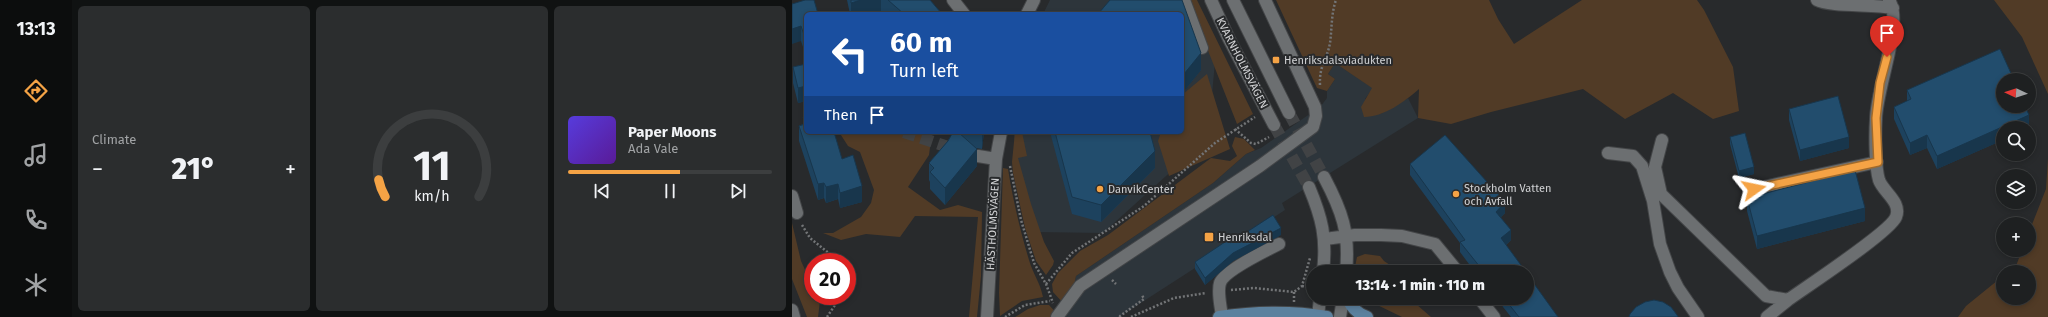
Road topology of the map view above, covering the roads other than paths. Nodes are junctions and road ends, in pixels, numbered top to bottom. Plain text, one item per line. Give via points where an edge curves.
1 (953, 0) edge
2 (1034, 0) edge
3 (1184, 0) edge
4 (1211, 0) edge
5 (1233, 0) edge
6 (1265, 0) edge
7 (1817, 0) edge
8 (1891, 4) edge
9 (962, 12) edge
10 (1028, 12) edge
11 (1202, 48) dead end
12 (1289, 113) tunnel mouth
13 (1274, 125) tunnel mouth
14 (1001, 134) edge
15 (1662, 140) dead end
16 (998, 153) junction
17 (1608, 153) dead end
18 (978, 156) edge
19 (1878, 162) junction
20 (1324, 177) tunnel mouth
21 (1309, 187) tunnel mouth
22 (1754, 189) dead end
23 (792, 196) edge
24 (797, 213) road end
25 (1347, 236) junction
26 (1325, 239) junction
27 (1278, 244) dead end
28 (1323, 265) edge
29 (1346, 265) edge
30 (1452, 265) edge
31 (1788, 300) junction
32 (1320, 305) edge
33 (1342, 305) edge
34 (1350, 305) edge
35 (1485, 305) edge
36 (792, 310) edge
37 (1059, 314) edge
38 (1222, 316) edge
39 (794, 317) edge
40 (986, 317) edge
41 (1219, 317) edge
42 (1321, 317) edge
43 (1340, 317) edge
44 (1367, 317) edge
45 (1494, 317) edge
46 (1698, 317) edge
47 (1767, 317) edge

1 - 9 street
2 - 10 street
3 - 11 street
4 - 13 street, KVARNHOLMSVÄGEN
5 - 12 street, KVARNHOLMSVÄGEN
6 - 37 street via 1315,107 1316,116 1312,127 1260,166 1080,286
7 - 8 street via 1829,3
8 - 19 street via 1894,30 1880,83 1876,118
14 - 16 street, HÄSTHOLMSVÄGEN
15 - 31 street via 1655,167 1661,194 1766,296
16 - 18 street
16 - 40 street, HÄSTHOLMSVÄGEN
17 - 46 street via 1633,156 1642,166 1653,201 1660,244 1670,272
19 - 22 street
19 - 31 street via 1879,179 1894,201 1897,208 1896,217 1875,237
20 - 25 street via 1339,205
21 - 26 street via 1323,223
23 - 24 street
25 - 26 street
25 - 29 street
25 - 30 street via 1402,236 1435,244
26 - 28 street
27 - 38 street via 1245,262 1223,278 1220,283
31 - 47 street
32 - 42 street
33 - 43 street
34 - 44 main road via 1355,311
35 - 45 street
36 - 39 street
38 - 41 main road
38 - 42 main road via 1252,314

